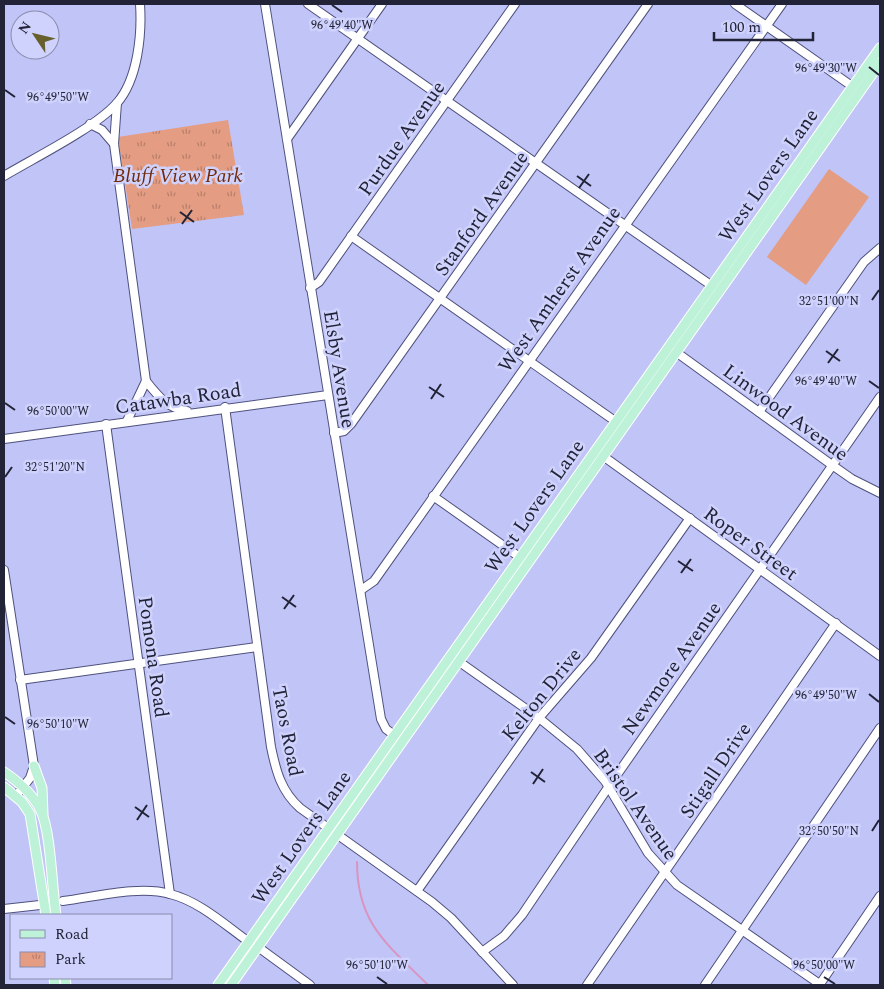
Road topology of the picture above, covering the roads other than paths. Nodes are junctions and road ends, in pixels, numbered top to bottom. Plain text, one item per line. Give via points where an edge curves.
1 (140, 4) edge
2 (264, 4) edge
3 (308, 4) edge
4 (382, 4) edge
5 (516, 4) edge
6 (648, 4) edge
7 (735, 4) edge
8 (782, 4) edge
9 (766, 26) junction
10 (358, 39) junction
11 (879, 52) edge
12 (880, 63) edge
13 (856, 89) junction
14 (447, 101) junction
15 (117, 103) junction
16 (90, 124) junction
17 (287, 139) junction
18 (114, 144) junction
19 (535, 163) junction
20 (4, 176) edge
21 (625, 225) junction
22 (351, 236) junction
23 (747, 243) junction
24 (880, 248) edge
25 (711, 286) junction
26 (310, 288) junction
27 (719, 290) junction
28 (440, 298) junction
29 (668, 346) junction
30 (676, 352) junction
31 (529, 360) junction
32 (146, 381) junction
33 (328, 395) junction
34 (880, 397) edge
35 (225, 408) junction
36 (196, 412) junction
37 (759, 412) junction
38 (127, 421) junction
39 (615, 421) junction
40 (106, 424) junction
41 (624, 427) junction
42 (334, 433) junction
43 (4, 438) edge
44 (595, 450) junction
45 (604, 456) junction
46 (832, 466) junction
47 (880, 493) edge
48 (433, 496) junction
49 (690, 518) junction
50 (520, 557) junction
51 (528, 563) junction
52 (760, 569) junction
53 (4, 570) edge
54 (361, 590) junction
55 (836, 623) junction
56 (257, 647) junction
57 (451, 656) junction
58 (880, 656) edge
59 (459, 662) junction
60 (139, 664) junction
61 (20, 680) junction
62 (539, 718) junction
63 (880, 728) edge
64 (394, 735) junction
65 (403, 741) junction
66 (34, 766) junction
67 (4, 772) edge
68 (4, 787) edge
69 (24, 787) junction
70 (608, 787) junction
71 (16, 796) junction
72 (43, 817) junction
73 (328, 829) junction
74 (337, 835) junction
75 (664, 873) junction
76 (418, 891) junction
77 (170, 894) junction
78 (880, 896) edge
79 (59, 902) junction
80 (44, 904) junction
81 (4, 909) edge
82 (46, 914) edge
83 (56, 914) edge
84 (742, 931) junction
85 (248, 942) junction
86 (258, 947) junction
87 (482, 952) junction
88 (218, 985) edge
89 (231, 985) edge
90 (310, 985) edge
91 (513, 985) edge
92 (587, 985) edge
93 (705, 985) edge
94 (820, 985) edge

1 - 15 street via 136,62
2 - 17 street, Elsby Avenue
3 - 10 street
4 - 10 street
5 - 14 street, Purdue Avenue
6 - 19 street, Stanford Avenue
7 - 9 street
8 - 9 street, West Amherst Avenue
9 - 13 street
9 - 21 street, West Amherst Avenue
10 - 14 street
10 - 17 street
11 - 13 main road, West Lovers Lane
12 - 13 main road, West Lovers Lane
13 - 23 main road, West Lovers Lane
14 - 19 street
14 - 22 street, Purdue Avenue
15 - 16 street
15 - 18 street
16 - 18 street via 102,130
16 - 20 street
17 - 26 street, Elsby Avenue
18 - 32 street
19 - 21 street
19 - 28 street, Stanford Avenue
21 - 25 street
21 - 31 street, West Amherst Avenue
22 - 26 street, Purdue Avenue via 319,282
22 - 28 street
23 - 25 main road, West Lovers Lane
23 - 27 main road, West Lovers Lane
24 - 37 street via 864,262
25 - 27 street
25 - 29 main road, West Lovers Lane
26 - 33 street, Elsby Avenue
27 - 30 main road, West Lovers Lane
28 - 31 street
28 - 42 street, Stanford Avenue via 351,424 344,431
29 - 30 main road
29 - 39 main road, West Lovers Lane
30 - 37 street, Linwood Avenue
30 - 41 main road, West Lovers Lane
31 - 39 street
31 - 48 street, West Amherst Avenue
32 - 36 street via 172,407
32 - 38 street
33 - 35 street, Catawba Road
33 - 42 street, Elsby Avenue
34 - 46 street, Newmore Avenue
35 - 36 street, Catawba Road
35 - 56 street, Taos Road
36 - 38 street, Catawba Road
37 - 46 street, Linwood Avenue
38 - 40 street, Catawba Road
39 - 41 main road
39 - 44 main road, West Lovers Lane
40 - 43 street, Catawba Road
40 - 60 street, Pomona Road
41 - 45 main road, West Lovers Lane
42 - 54 street, Elsby Avenue
44 - 45 main road
44 - 50 main road, West Lovers Lane
45 - 49 street, Roper Street
45 - 51 main road, West Lovers Lane
46 - 47 street, Linwood Avenue
46 - 52 street, Newmore Avenue
48 - 50 street
48 - 54 street, West Amherst Avenue via 374,581
49 - 52 street, Roper Street
49 - 62 street, Kelton Drive via 591,658
50 - 51 street
50 - 57 main road, West Lovers Lane
51 - 59 main road, West Lovers Lane
52 - 55 street, Roper Street
52 - 70 street, Newmore Avenue
53 - 61 street
54 - 64 street, Elsby Avenue via 381,720
55 - 58 street, Roper Street
55 - 75 street, Stigall Drive
56 - 60 street
56 - 73 street, Taos Road via 271,747 280,782 292,801
57 - 59 street, Bristol Avenue
57 - 64 main road, West Lovers Lane
59 - 62 street, Bristol Avenue
59 - 65 main road, West Lovers Lane
60 - 61 street
60 - 77 street, Pomona Road
61 - 66 street
62 - 70 street, Bristol Avenue via 577,749
62 - 76 street, Kelton Drive
63 - 84 street
64 - 65 main road
64 - 73 main road, West Lovers Lane
65 - 74 main road, West Lovers Lane
66 - 69 street
66 - 72 main road via 42,788
67 - 69 main road
68 - 71 main road
69 - 71 street
69 - 72 main road
70 - 75 street, Bristol Avenue
70 - 87 street, Newmore Avenue via 522,915 504,936
71 - 80 main road via 30,814
72 - 79 main road
73 - 74 street, Taos Road
73 - 85 main road, West Lovers Lane
74 - 76 street, Taos Road
74 - 86 main road, West Lovers Lane
75 - 84 street, Bristol Avenue
75 - 92 street, Stigall Drive
76 - 87 street, Taos Road via 451,918
77 - 79 street via 143,891
77 - 85 street via 201,909
78 - 94 street
79 - 80 street
79 - 83 main road
80 - 81 street
80 - 82 main road
84 - 93 street
84 - 94 street, Bristol Avenue
85 - 86 main road
85 - 88 main road, West Lovers Lane
86 - 89 main road, West Lovers Lane
86 - 90 street
87 - 91 street, Taos Road

